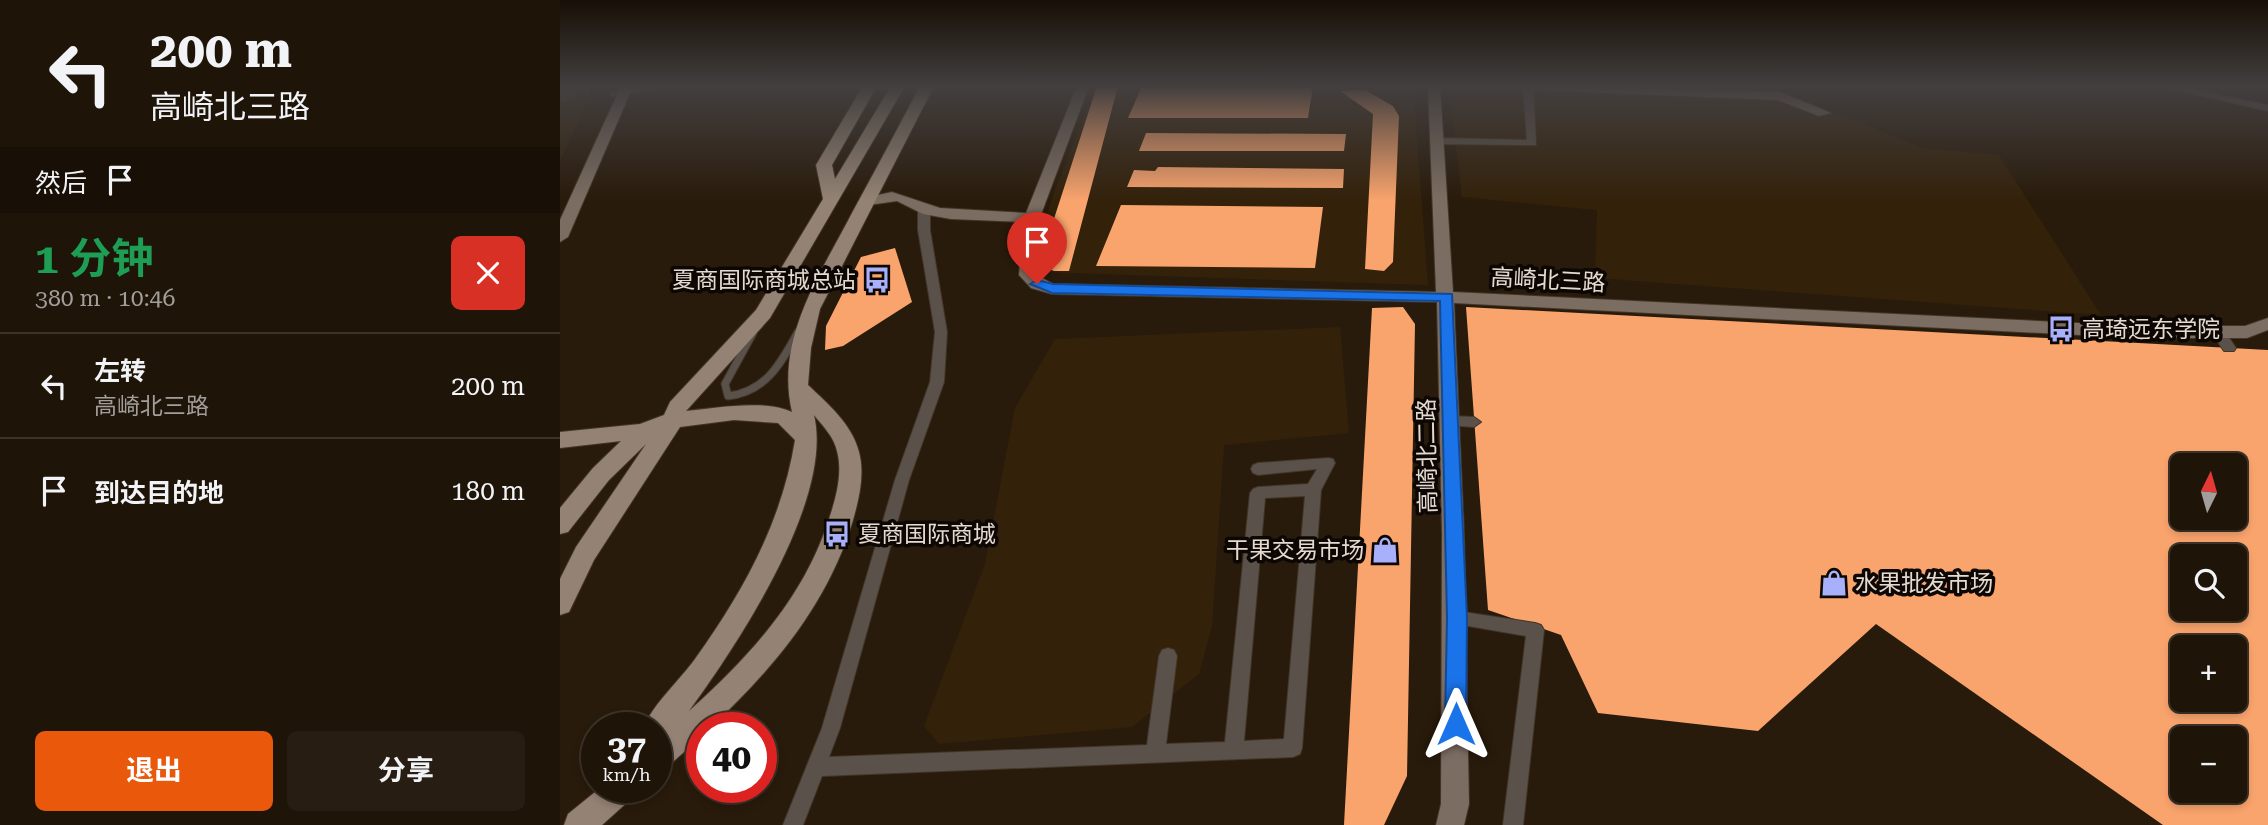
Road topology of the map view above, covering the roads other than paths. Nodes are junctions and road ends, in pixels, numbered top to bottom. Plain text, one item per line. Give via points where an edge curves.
1 (604, 124) edge
2 (606, 124) edge
3 (848, 124) edge
4 (875, 124) edge
5 (908, 124) edge
6 (1068, 124) edge
7 (1437, 124) edge
8 (1531, 124) edge
9 (1438, 141) junction
10 (831, 200) junction
11 (869, 201) junction
12 (925, 209) junction
13 (1032, 216) junction
14 (560, 219) edge
15 (560, 237) edge
16 (1447, 297) junction
17 (811, 309) junction
18 (763, 314) junction
19 (2268, 324) edge
20 (2217, 332) junction
21 (2229, 348) dead end
22 (798, 387) junction
23 (675, 414) junction
24 (1450, 421) junction
25 (1474, 422) dead end
26 (646, 430) junction
27 (807, 438) junction
28 (560, 440) edge
29 (629, 447) junction
30 (560, 449) edge
31 (1258, 468) dead end
32 (1312, 491) junction
33 (560, 525) edge
34 (560, 604) edge
35 (1457, 618) junction
36 (1168, 656) dead end
37 (670, 712) edge
38 (672, 744) edge
39 (1234, 750) junction
40 (1155, 752) junction
41 (816, 767) junction
42 (597, 803) edge
43 (605, 803) edge
44 (579, 825) edge
45 (793, 825) edge
46 (1450, 825) edge
47 (1513, 825) edge

1 - 14 street
2 - 15 street
3 - 10 main road via 824,165
4 - 10 main road
5 - 11 main road
6 - 13 street, 高崎北三路
7 - 9 street, 高崎北二路
8 - 9 street via 1532,143
9 - 16 street, 高崎北二路
10 - 18 main road
11 - 12 street via 889,194 904,196
11 - 17 main road
12 - 13 street
12 - 41 street via 924,230 941,332 937,382 902,480
13 - 16 street, 高崎北三路 via 1027,275 1052,289
16 - 20 street, 高崎北三路 via 2118,336
16 - 24 street, 高崎北二路
17 - 18 lane via 764,385 750,394 728,396 725,384
17 - 22 main road
18 - 23 main road
19 - 20 street, 高崎北三路 via 2247,332
20 - 21 street
22 - 27 main road
22 - 38 main road via 847,445 850,484 828,561 793,620 730,694
23 - 26 main road
23 - 27 main road via 783,416
23 - 34 main road via 585,554
24 - 25 street
24 - 35 street, 高崎北二路
26 - 28 main road
26 - 29 main road
27 - 37 main road via 795,500 765,567 726,635
29 - 30 main road
29 - 33 main road
31 - 32 street via 1328,463
32 - 39 street via 1258,493
32 - 39 street via 1293,748
35 - 46 street, 高崎北二路 via 1455,804
35 - 47 street via 1535,630
36 - 40 street
39 - 40 street
40 - 41 street
41 - 45 street
42 - 44 main road
43 - 44 main road

